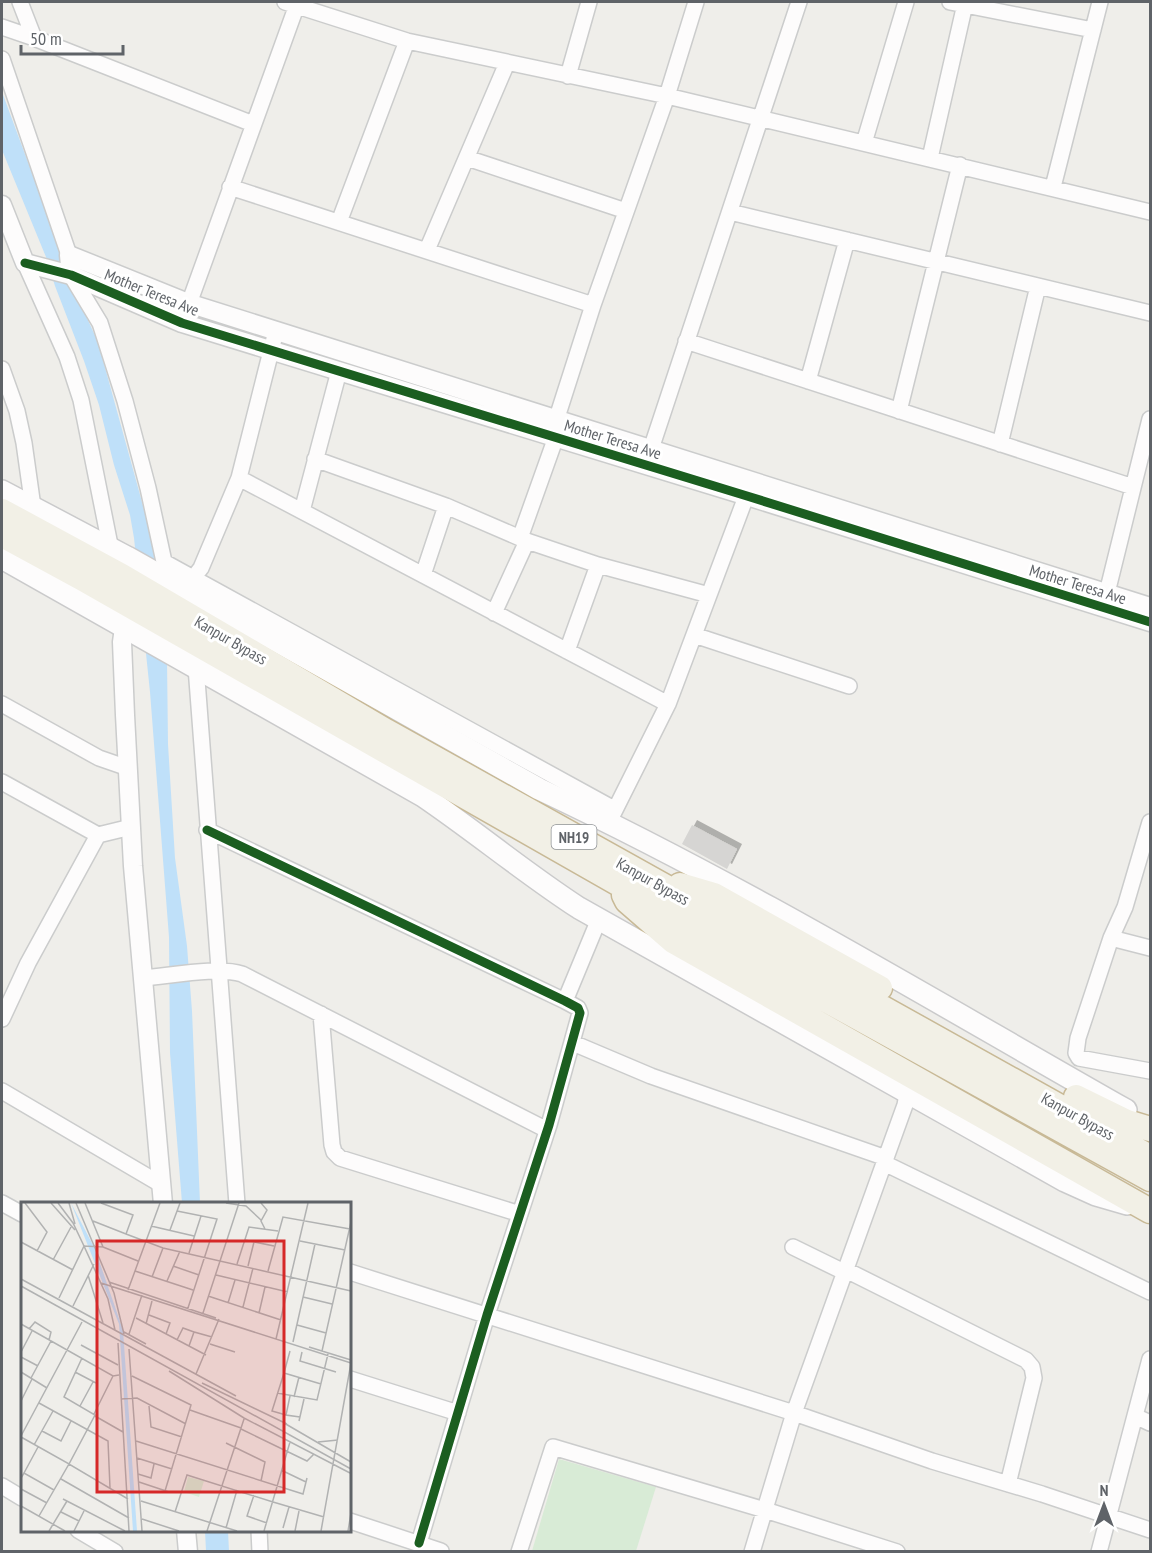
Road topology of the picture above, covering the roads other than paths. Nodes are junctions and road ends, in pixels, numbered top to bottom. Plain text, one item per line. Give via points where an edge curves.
1 (20, 2) edge
2 (589, 2) edge
3 (696, 2) edge
4 (799, 2) edge
5 (906, 2) edge
6 (1100, 2) edge
7 (293, 3) edge
8 (957, 3) edge
9 (2, 27) edge
10 (1093, 30) junction
11 (34, 38) junction
12 (407, 41) junction
13 (2, 59) edge
14 (507, 63) junction
15 (568, 76) junction
16 (667, 96) junction
17 (761, 118) junction
18 (253, 124) junction
19 (864, 143) junction
20 (467, 158) junction
21 (930, 158) junction
22 (960, 165) junction
23 (230, 187) junction
24 (1053, 187) junction
25 (2, 205) edge
26 (626, 212) junction
27 (730, 212) junction
28 (1150, 212) edge
29 (339, 222) junction
30 (847, 240) junction
31 (427, 250) junction
32 (69, 255) junction
33 (936, 261) junction
34 (31, 266) junction
35 (68, 275) junction
36 (1038, 286) junction
37 (188, 303) junction
38 (593, 305) junction
39 (1150, 313) edge
40 (182, 323) junction
41 (276, 331) junction
42 (686, 341) junction
43 (271, 351) junction
44 (2, 369) edge
45 (339, 371) junction
46 (808, 381) junction
47 (899, 411) junction
48 (1150, 419) edge
49 (555, 431) junction
50 (1000, 444) junction
51 (651, 449) junction
52 (315, 459) junction
53 (239, 478) junction
54 (1133, 487) junction
55 (750, 488) junction
56 (2, 491) edge
57 (446, 506) junction
58 (33, 507) junction
59 (2, 511) edge
60 (302, 511) junction
61 (2, 535) edge
62 (523, 540) junction
63 (119, 554) junction
64 (2, 558) edge
65 (598, 565) junction
66 (164, 573) junction
67 (423, 575) junction
68 (194, 577) junction
69 (709, 595) junction
70 (1106, 600) junction
71 (1150, 606) edge
72 (494, 613) junction
73 (1150, 622) edge
74 (129, 631) junction
75 (694, 635) junction
76 (567, 651) junction
77 (196, 667) junction
78 (849, 686) dead end
79 (2, 704) edge
80 (668, 704) junction
81 (128, 768) junction
82 (2, 782) edge
83 (612, 816) junction
84 (1150, 822) edge
85 (131, 827) junction
86 (207, 830) junction
87 (98, 835) junction
88 (643, 875) junction
89 (617, 882) junction
90 (599, 919) junction
91 (1111, 938) junction
92 (1150, 948) edge
93 (218, 972) junction
94 (143, 978) junction
95 (566, 1001) junction
96 (321, 1014) junction
97 (2, 1019) edge
98 (573, 1043) junction
99 (1150, 1071) edge
100 (2, 1091) edge
101 (907, 1094) junction
102 (1150, 1124) edge
103 (1150, 1129) edge
104 (547, 1130) junction
105 (1150, 1157) edge
106 (885, 1160) junction
107 (1150, 1179) edge
108 (162, 1194) edge
109 (237, 1202) edge
110 (2, 1203) edge
111 (1150, 1211) edge
112 (21, 1213) edge
113 (520, 1214) junction
114 (793, 1247) dead end
115 (846, 1270) junction
116 (351, 1272) edge
117 (1150, 1293) edge
118 (487, 1315) junction
119 (1150, 1359) edge
120 (351, 1379) edge
121 (458, 1413) junction
122 (794, 1413) junction
123 (1135, 1416) junction
124 (1150, 1423) edge
125 (1008, 1484) junction
126 (2, 1486) edge
127 (21, 1497) edge
128 (765, 1510) junction
129 (1108, 1516) junction
130 (351, 1521) edge
131 (1150, 1530) edge
132 (82, 1532) edge
133 (186, 1532) edge
134 (259, 1532) edge
135 (419, 1543) junction
136 (863, 1546) edge
137 (115, 1551) edge
138 (188, 1551) edge
139 (260, 1551) edge
140 (441, 1551) edge
141 (519, 1551) edge
142 (752, 1551) edge
143 (897, 1551) edge
144 (1099, 1551) edge

1 - 11 street
2 - 15 street
3 - 16 street
4 - 17 street
5 - 19 street
6 - 10 street
7 - 12 street
7 - 18 street
8 - 10 street
8 - 21 street
9 - 11 street
10 - 24 street
11 - 18 street
12 - 14 street
12 - 29 street
13 - 32 street
14 - 15 street
14 - 20 street
15 - 16 street
16 - 17 street
16 - 26 street
17 - 19 street
17 - 27 street
18 - 23 street
19 - 21 street
20 - 26 street
20 - 31 street
21 - 22 street
22 - 24 street
22 - 33 street
23 - 29 street
23 - 37 street
24 - 28 street
25 - 34 street
26 - 38 street
27 - 30 street
27 - 42 street
29 - 31 street
30 - 33 street
30 - 46 street
31 - 38 street
32 - 35 street
32 - 37 street
33 - 36 street
33 - 47 street
34 - 35 street, Mother Teresa Ave
34 - 63 street via 81,400
35 - 40 street, Mother Teresa Ave
35 - 66 street via 100,323 146,477
36 - 39 street
36 - 50 street
37 - 40 street
37 - 41 street
38 - 49 street
40 - 43 street, Mother Teresa Ave
41 - 43 street
41 - 49 street
42 - 46 street
42 - 51 street
43 - 45 street, Mother Teresa Ave
43 - 53 street
44 - 58 street via 22,432
45 - 49 street, Mother Teresa Ave
45 - 52 street
46 - 47 street
47 - 50 street
48 - 54 street
49 - 51 street
49 - 55 street, Mother Teresa Ave
49 - 62 street
50 - 54 street
51 - 55 street
52 - 57 street
52 - 60 street
53 - 60 street
53 - 68 street
54 - 70 street
55 - 69 street
55 - 70 street
56 - 58 main road
57 - 62 street
57 - 67 street
58 - 63 main road
59 - 88 highway, Kanpur Bypass / NH19
60 - 67 street
61 - 89 highway, Kanpur Bypass / NH19
62 - 65 street
62 - 72 street
63 - 66 main road
64 - 74 main road
65 - 69 street
65 - 76 street
66 - 68 street
66 - 83 main road via 539,789
67 - 72 street
68 - 83 street
69 - 75 street
70 - 71 street
70 - 73 street, Mother Teresa Ave
72 - 76 street
74 - 77 main road
74 - 81 street via 122,642
75 - 78 street
75 - 80 street
76 - 80 street
77 - 86 street
77 - 90 main road via 423,796 543,884
79 - 81 street via 99,758
80 - 83 street
81 - 85 street
82 - 87 street
83 - 102 main road
84 - 91 street via 1125,907
85 - 87 street
85 - 94 street
86 - 93 street
86 - 95 street
87 - 97 street
88 - 103 highway via 714,895 1101,1111
88 - 105 highway, Kanpur Bypass / NH19
89 - 107 highway, Kanpur Bypass / NH19
89 - 111 highway via 627,901 674,941
90 - 95 street
90 - 101 main road
91 - 92 street
91 - 99 street via 1077,1038 1076,1053 1079,1058
93 - 94 street
93 - 96 street via 242,974
93 - 109 street
94 - 108 street
95 - 98 street via 580,1013
96 - 104 street
96 - 113 street via 334,1152 340,1158
98 - 104 street
98 - 106 street via 651,1076
100 - 108 street
101 - 106 street
101 - 111 main road via 1065,1181
104 - 113 street
106 - 115 street
106 - 117 street
110 - 112 street
113 - 118 street
114 - 115 street
115 - 122 street
115 - 125 street via 1026,1360 1032,1367 1034,1378
116 - 118 street
118 - 121 street
118 - 122 street
119 - 123 street
120 - 121 street
121 - 135 street
122 - 125 street
122 - 128 street
123 - 124 street
123 - 129 street
125 - 129 street
126 - 127 street
128 - 136 street
128 - 141 street via 553,1447
128 - 142 street
129 - 131 street
129 - 144 street
130 - 135 street
132 - 137 street
133 - 138 street
134 - 139 street
135 - 140 street
136 - 143 street

